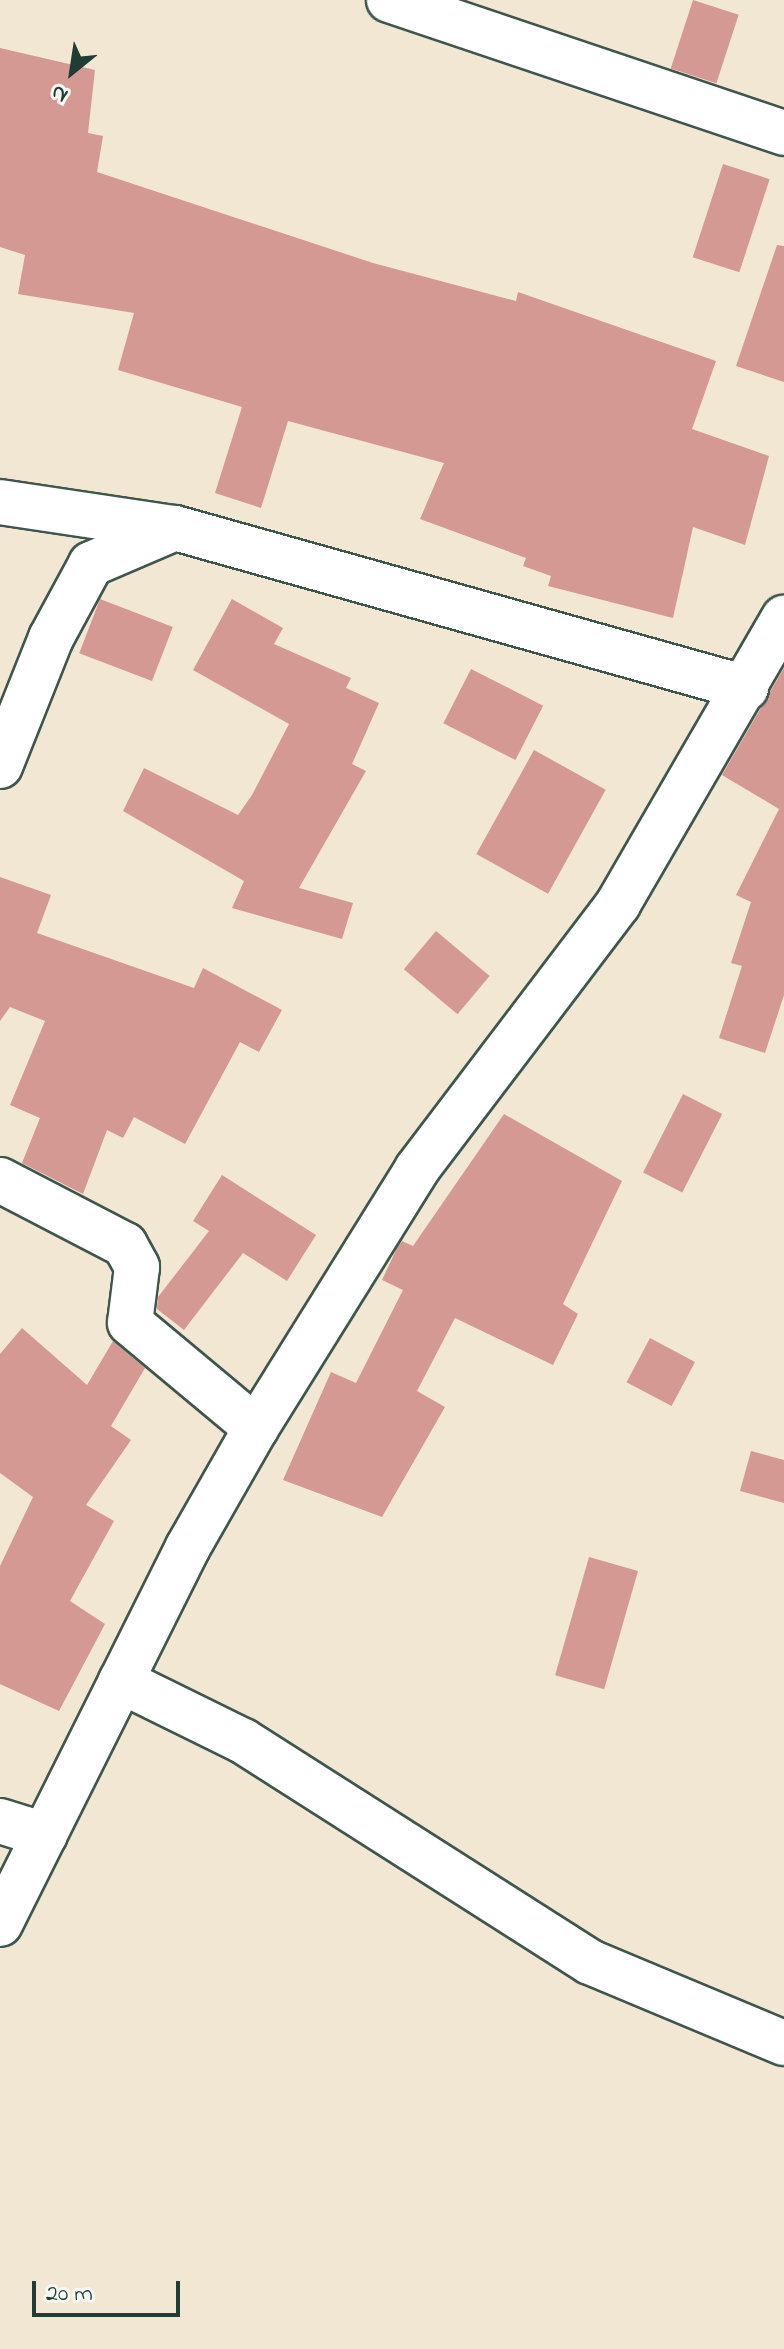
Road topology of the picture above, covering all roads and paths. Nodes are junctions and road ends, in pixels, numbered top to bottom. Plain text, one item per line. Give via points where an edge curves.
1 (389, 0) edge
2 (784, 133) edge
3 (0, 502) edge
4 (175, 528) junction
5 (784, 618) edge
6 (746, 688) junction
7 (0, 766) edge
8 (0, 1180) edge
9 (256, 1428) junction
10 (121, 1681) junction
11 (0, 1821) edge
12 (45, 1835) junction
13 (0, 1924) edge
14 (784, 2043) edge

1 - 2 street
3 - 4 street
4 - 6 street
4 - 7 street via 91,564 51,638
5 - 6 street
6 - 9 street via 618,904 417,1169
8 - 9 street via 125,1245 137,1267 130,1323
9 - 10 street
10 - 12 street
10 - 14 street via 243,1741 590,1962
11 - 12 street
12 - 13 street

